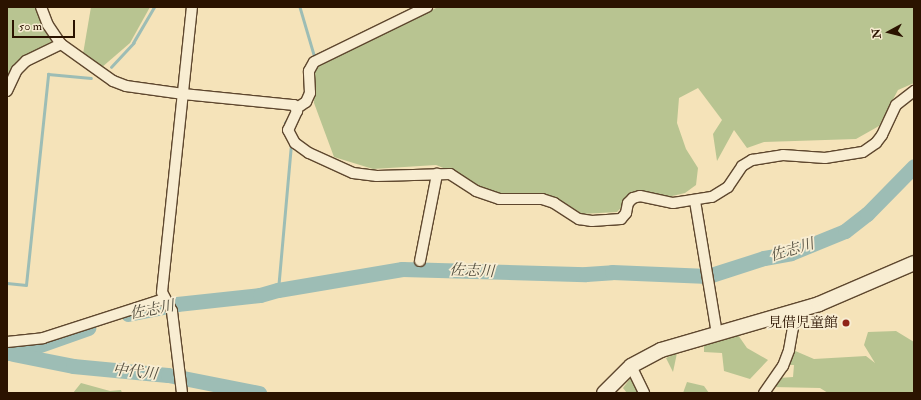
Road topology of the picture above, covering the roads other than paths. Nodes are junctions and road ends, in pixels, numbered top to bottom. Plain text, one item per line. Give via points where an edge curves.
1 (41, 7) edge
2 (192, 7) edge
3 (427, 7) edge
4 (61, 44) junction
5 (7, 91) edge
6 (914, 91) edge
7 (183, 94) junction
8 (297, 108) junction
9 (437, 174) junction
10 (695, 201) junction
11 (420, 261) dead end
12 (914, 263) edge
13 (164, 299) junction
14 (793, 312) junction
15 (717, 334) junction
16 (7, 342) edge
17 (631, 366) junction
18 (181, 390) edge
19 (610, 390) edge
20 (644, 393) edge
21 (764, 393) edge

1 - 4 street via 48,25
2 - 7 street
3 - 8 street via 314,62 309,71 308,97 306,102
4 - 5 street via 26,61 17,70
4 - 7 street via 126,86
6 - 10 street via 896,105 882,135 863,152 825,158 783,155 752,160 742,166 722,193
7 - 8 street via 291,104
7 - 13 street via 162,292
8 - 9 street via 288,130 295,143 309,153 353,173 377,176
9 - 10 street via 450,174 476,191 499,199 542,199 554,203 579,219 592,221 621,218 626,213 628,203 640,196 660,202
9 - 11 street
10 - 15 street
12 - 14 street
13 - 16 street via 44,338
13 - 18 street via 172,311
14 - 15 street
14 - 21 street via 789,350 783,366
15 - 17 street via 661,350
17 - 19 street
17 - 20 street

